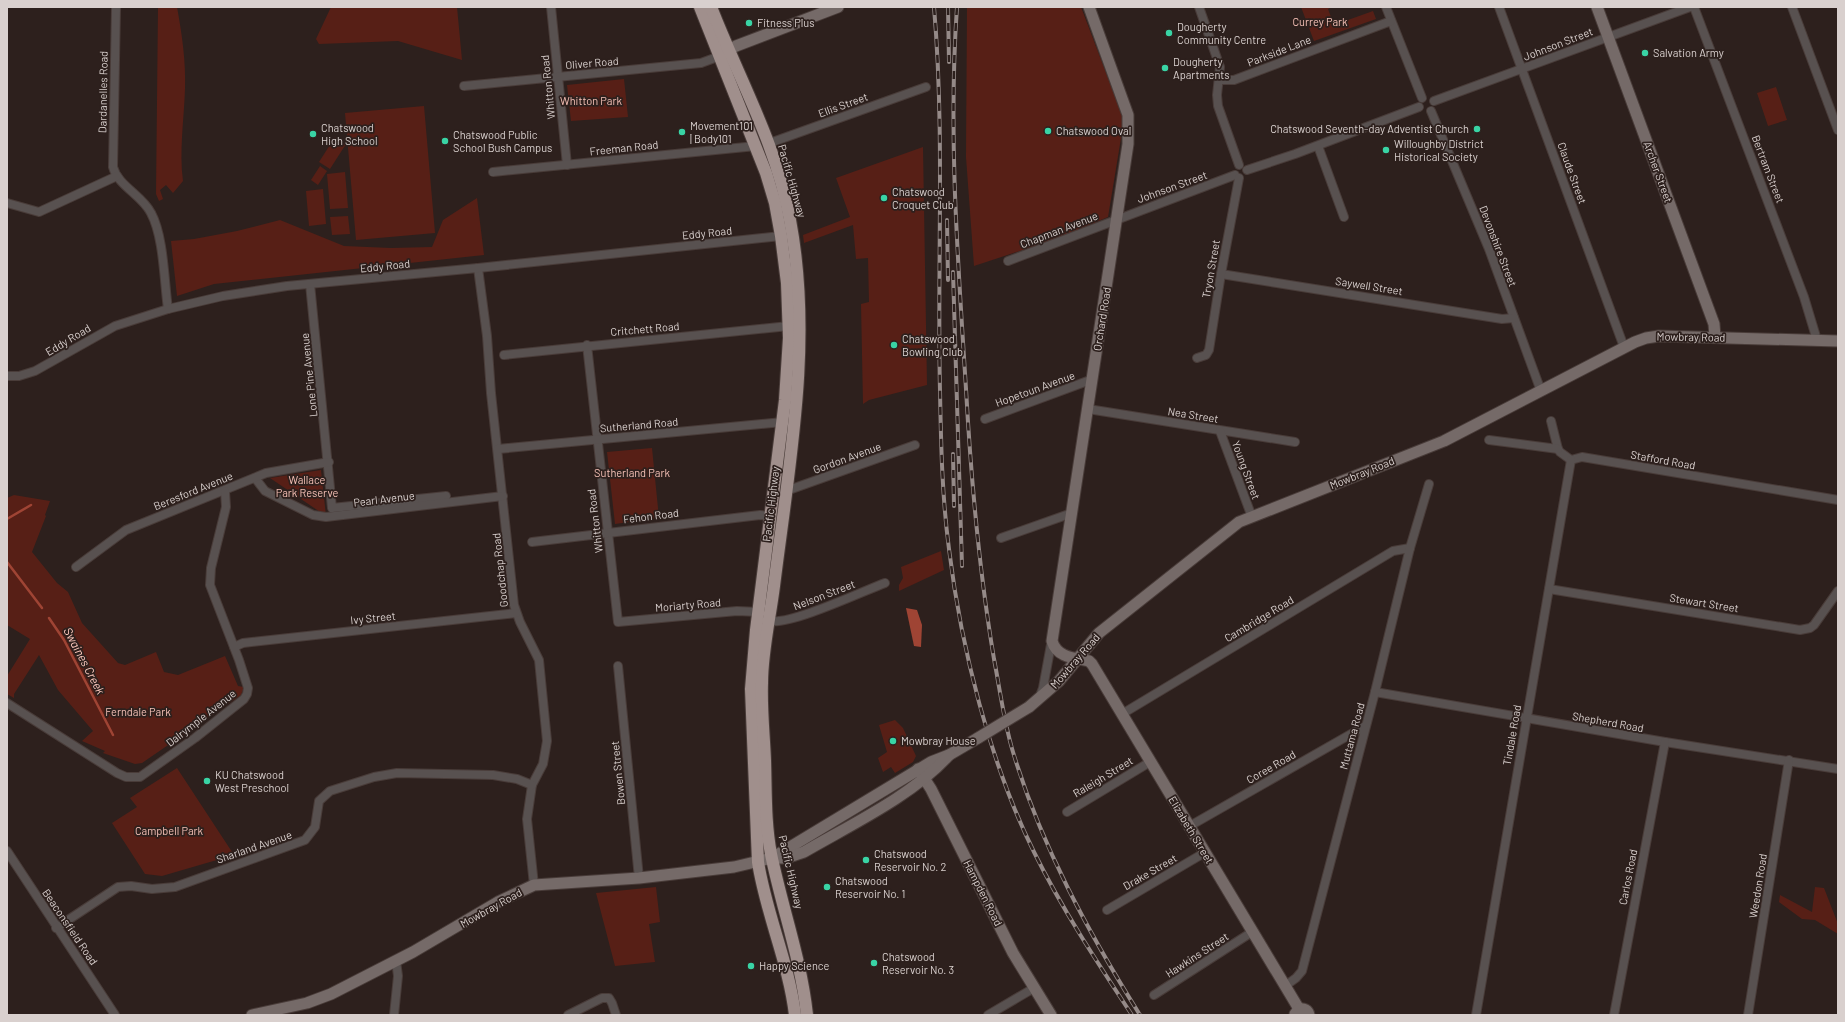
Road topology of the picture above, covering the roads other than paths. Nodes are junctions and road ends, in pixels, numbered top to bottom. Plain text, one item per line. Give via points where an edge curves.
1 (116, 7) edge
2 (551, 7) edge
3 (700, 7) edge
4 (711, 7) edge
5 (838, 7) edge
6 (1089, 7) edge
7 (1199, 7) edge
8 (1386, 7) edge
9 (1499, 7) edge
10 (1597, 7) edge
11 (1690, 7) edge
12 (1694, 7) edge
13 (1792, 7) edge
14 (1391, 21) junction
15 (1608, 37) junction
16 (724, 53) junction
17 (1521, 69) junction
18 (558, 77) junction
19 (1219, 80) junction
20 (464, 86) dead end
21 (926, 87) dead end
22 (1422, 98) junction
23 (1434, 101) junction
24 (1420, 107) junction
25 (1431, 111) junction
26 (1838, 130) edge
27 (762, 145) junction
28 (1318, 146) junction
29 (567, 165) junction
30 (1239, 165) junction
31 (1247, 170) junction
32 (493, 172) dead end
33 (117, 176) junction
34 (1237, 176) junction
35 (7, 203) edge
36 (1344, 217) dead end
37 (1117, 220) junction
38 (781, 236) junction
39 (1008, 261) dead end
40 (478, 268) junction
41 (1221, 274) junction
42 (310, 284) junction
43 (168, 309) junction
44 (1514, 318) junction
45 (789, 326) junction
46 (1715, 337) junction
47 (1817, 340) junction
48 (1838, 340) edge
49 (588, 345) junction
50 (1624, 347) junction
51 (504, 355) dead end
52 (1197, 358) dead end
53 (7, 376) edge
54 (1093, 379) junction
55 (1541, 391) junction
56 (1088, 409) junction
57 (985, 419) dead end
58 (1551, 421) dead end
59 (782, 422) junction
60 (1220, 431) junction
61 (597, 439) junction
62 (1489, 440) dead end
63 (1295, 442) dead end
64 (915, 445) dead end
65 (1558, 448) junction
66 (498, 450) junction
67 (1571, 460) junction
68 (329, 462) junction
69 (255, 478) junction
70 (1429, 484) dead end
71 (225, 491) junction
72 (786, 491) junction
73 (446, 496) dead end
74 (503, 496) junction
75 (1838, 500) edge
76 (1072, 513) junction
77 (772, 516) junction
78 (1252, 517) junction
79 (608, 532) junction
80 (1001, 538) dead end
81 (532, 542) dead end
82 (1410, 548) junction
83 (76, 567) dead end
84 (885, 583) dead end
85 (1549, 589) junction
86 (1838, 591) edge
87 (759, 612) junction
88 (516, 613) junction
89 (770, 620) junction
90 (618, 622) joint
91 (1052, 636) junction
92 (234, 647) junction
93 (1078, 659) junction
94 (618, 666) dead end
95 (1375, 692) junction
96 (7, 703) edge
97 (1032, 704) junction
98 (1122, 714) junction
99 (1526, 719) junction
100 (1365, 726) junction
101 (1665, 742) junction
102 (1789, 760) junction
103 (1150, 762) junction
104 (1838, 769) edge
105 (921, 774) junction
106 (532, 785) junction
107 (1067, 812) dead end
108 (1188, 827) junction
109 (7, 851) edge
110 (1204, 853) junction
111 (772, 858) junction
112 (758, 862) junction
113 (639, 878) junction
114 (534, 885) junction
115 (1107, 910) dead end
116 (56, 928) junction
117 (1252, 932) junction
118 (396, 961) junction
119 (1285, 986) junction
120 (1034, 988) junction
121 (1154, 995) dead end
122 (1297, 1012) edge
123 (115, 1015) edge
124 (252, 1015) edge
125 (394, 1015) edge
126 (568, 1015) edge
127 (616, 1015) edge
128 (795, 1015) edge
129 (807, 1015) edge
130 (988, 1015) edge
131 (1051, 1015) edge
132 (1309, 1015) edge
133 (1476, 1015) edge
134 (1614, 1015) edge
135 (1748, 1015) edge

1 - 33 street, Dardanelles Road via 113,167
2 - 18 street, Whitton Road
3 - 16 highway, Pacific Highway
4 - 16 highway, Pacific Highway
5 - 16 main road
6 - 37 main road, Orchard Road via 1128,115 1128,144
7 - 19 street via 1218,60
8 - 14 street
9 - 17 street, Claude Street
10 - 15 main road, Archer Street
11 - 15 street, Johnson Street
12 - 47 street, Bertram Street via 1804,297
13 - 26 street
14 - 19 street, Parkside Lane via 1234,80
14 - 22 street
15 - 17 street, Johnson Street
15 - 46 main road, Archer Street via 1714,324
16 - 18 street, Oliver Road via 701,63
16 - 27 highway, Pacific Highway
17 - 23 street, Johnson Street
17 - 50 street, Claude Street
18 - 20 street, Oliver Road
18 - 29 street, Whitton Road
19 - 30 street via 1218,106
21 - 27 street, Ellis Street
22 - 23 street via 1430,97
22 - 24 street via 1419,102
23 - 25 street
24 - 25 street via 1426,112
24 - 28 street
25 - 44 street, Devonshire Street via 1489,249
27 - 29 street, Freeman Road
27 - 38 highway, Pacific Highway
27 - 72 highway, Pacific Highway via 790,219 800,318 794,422
28 - 31 street
28 - 36 street
29 - 32 street, Freeman Road
30 - 31 street
30 - 34 street via 1234,170
31 - 34 street via 1246,175
33 - 35 street via 39,212
33 - 43 street via 146,205 157,225
34 - 37 street, Johnson Street
34 - 41 street, Tryon Street
37 - 39 street, Chapman Avenue
37 - 54 main road, Orchard Road
38 - 40 street, Eddy Road
38 - 45 highway, Pacific Highway
40 - 42 street, Eddy Road
40 - 66 street, Goodchap Road
41 - 44 street, Saywell Street via 1502,319
41 - 52 street, Tryon Street via 1209,350 1206,355
42 - 43 street, Eddy Road via 223,296
42 - 68 street, Lone Pine Avenue
43 - 53 street, Eddy Road via 105,331 35,371 19,376
44 - 55 street, Devonshire Street
45 - 49 street, Critchett Road
45 - 59 highway, Pacific Highway
46 - 47 main road, Mowbray Road
46 - 50 main road, Mowbray Road via 1652,336
47 - 48 main road, Mowbray Road
49 - 51 street, Critchett Road
49 - 61 street, Whitton Road
50 - 55 main road, Mowbray Road
54 - 56 main road, Orchard Road
54 - 57 street, Hopetoun Avenue
55 - 78 main road, Mowbray Road via 1444,441
56 - 60 street, Nea Street
56 - 76 main road, Orchard Road
58 - 65 street
59 - 61 street, Sutherland Road
59 - 77 highway, Pacific Highway
60 - 63 street, Nea Street
60 - 78 street, Young Street
61 - 66 street, Sutherland Road
61 - 79 street, Whitton Road
62 - 65 street
64 - 72 street, Gordon Avenue
65 - 67 street
66 - 74 street, Goodchap Road
67 - 75 street, Stafford Road via 1582,457
67 - 85 street, Tindale Road
68 - 69 street, Beresford Avenue via 276,470
68 - 73 street, Pearl Avenue via 332,508
69 - 71 street, Beresford Avenue
69 - 74 street, Pearl Avenue via 265,491 313,515 326,517
70 - 82 street, Muttama Road
71 - 83 street, Beresford Avenue via 126,530
71 - 92 street, Dalrymple Avenue via 226,508 211,568 210,585
72 - 89 highway, Pacific Highway
74 - 88 street, Goodchap Road
76 - 80 street
76 - 91 main road, Orchard Road
77 - 79 street, Fehon Road via 760,515
77 - 87 highway, Pacific Highway
78 - 93 main road, Mowbray Road via 1225,531 1099,633
79 - 81 street, Fehon Road
79 - 90 street, Whitton Road
82 - 95 street, Muttama Road
82 - 98 street, Cambridge Road via 1393,551
84 - 89 street, Nelson Street via 794,618 776,622
85 - 86 street, Stewart Street via 1800,630 1814,625
85 - 99 street, Tindale Road
87 - 90 street, Moriarty Road via 737,611
87 - 112 highway, Pacific Highway via 751,689
88 - 92 street, Ivy Street
88 - 106 street, Goodchap Road via 539,660 545,714 547,741 543,764
89 - 111 highway, Pacific Highway via 763,661 762,704 767,815
91 - 93 main road via 1054,646 1059,652
91 - 97 street, Orchard Road via 1043,688
92 - 96 street, Dalrymple Avenue via 248,688 245,697 230,712 137,778 117,773
93 - 97 main road, Mowbray Road via 1059,681
93 - 98 main road, Elizabeth Street via 1092,664
94 - 113 street, Bowen Street
95 - 99 street, Shepherd Road
95 - 100 street, Muttama Road
97 - 105 main road, Mowbray Road, bridge via 949,754 935,770
98 - 103 main road, Elizabeth Street
99 - 101 street, Shepherd Road
99 - 133 street, Tindale Road
100 - 108 street, Coree Road
100 - 119 street, Muttama Road via 1302,971
101 - 102 street, Shepherd Road
101 - 134 street, Carlos Road
102 - 104 street, Shepherd Road
102 - 135 street, Weedon Road
103 - 107 street, Raleigh Street
103 - 108 main road, Elizabeth Street
105 - 111 main road, Mowbray Road
105 - 120 main road, Hampden Road via 1012,952
106 - 114 street, Goodchap Road via 526,819
106 - 116 street, Sharland Avenue via 517,779 493,775 397,773 355,782 330,791 319,801 315,827 305,840 175,887 118,888
108 - 110 main road, Elizabeth Street
109 - 116 street, Beaconsfield Road
110 - 115 street, Drake Street
110 - 117 main road, Elizabeth Street
111 - 112 main road, Mowbray Road
111 - 129 highway, Pacific Highway via 798,958
112 - 113 main road, Mowbray Road
112 - 128 highway, Pacific Highway
113 - 114 main road, Mowbray Road
114 - 118 main road, Mowbray Road via 498,902
116 - 123 street, Beaconsfield Road
117 - 119 main road, Elizabeth Street
117 - 121 street, Hawkins Street
118 - 124 main road, Mowbray Road via 331,994 307,1003
118 - 125 street via 398,976
119 - 122 main road, Elizabeth Street
120 - 130 street
120 - 131 main road, Hampden Road
122 - 132 main road via 1305,1009
126 - 127 street via 602,998 608,998 612,1002

